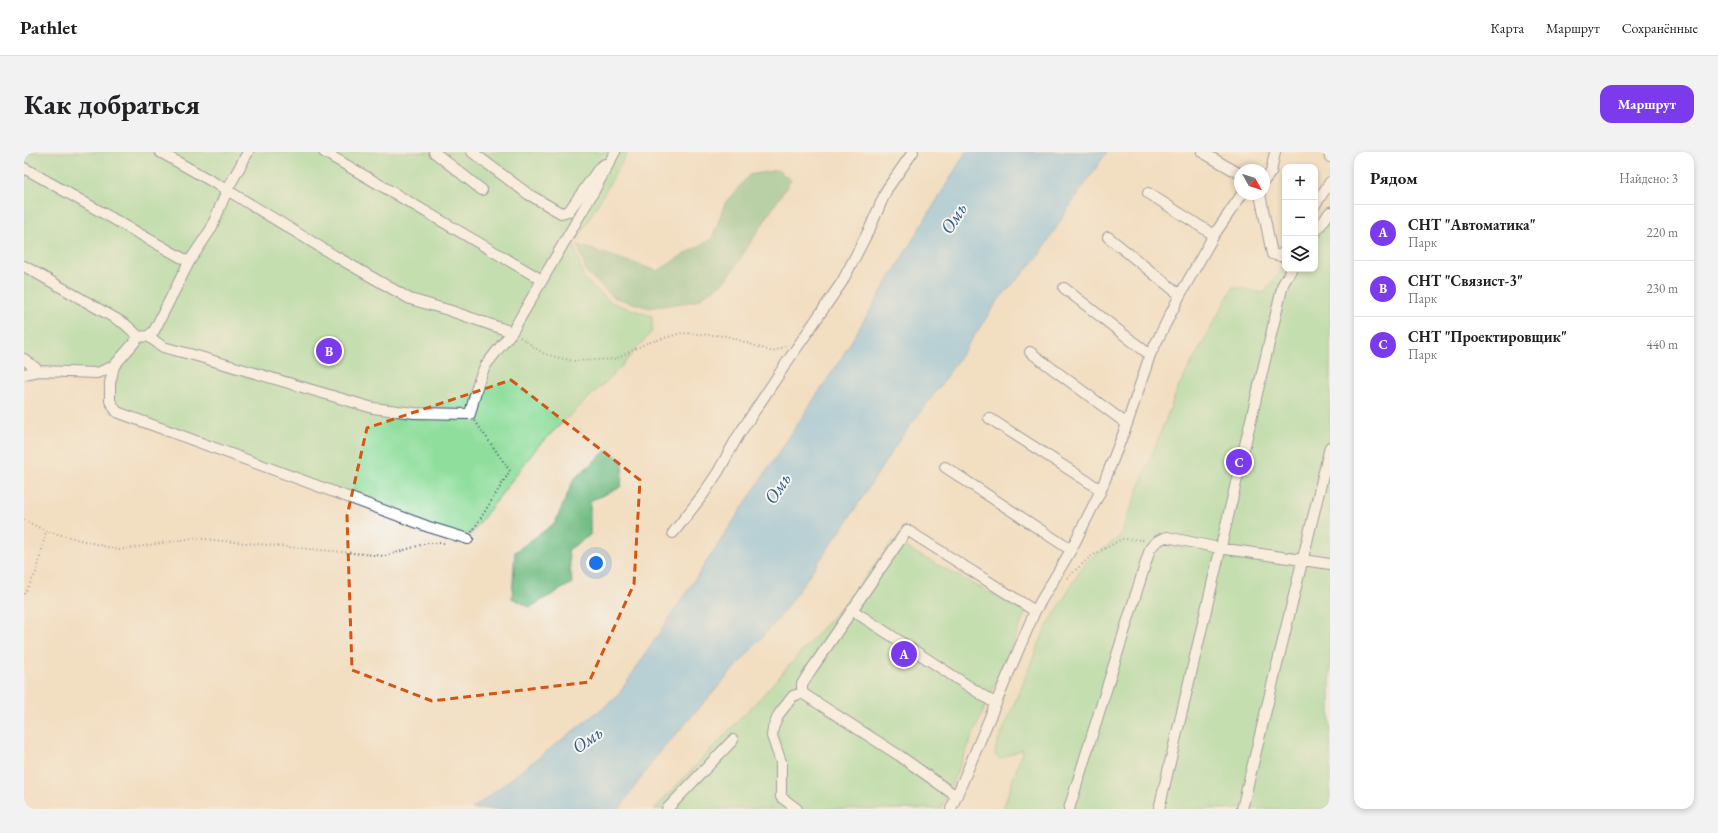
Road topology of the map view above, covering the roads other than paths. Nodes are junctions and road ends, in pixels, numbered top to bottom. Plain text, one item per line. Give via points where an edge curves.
1 (160, 152) edge
2 (248, 152) edge
3 (324, 152) edge
4 (434, 152) edge
5 (472, 152) edge
6 (913, 152) edge
7 (1202, 152) edge
8 (1275, 152) edge
9 (1329, 152) edge
10 (612, 156) edge
11 (1330, 157) edge
12 (24, 168) edge
13 (1234, 171) edge
14 (1270, 173) edge
15 (1330, 182) edge
16 (227, 190) junction
17 (482, 190) dead end
18 (1148, 193) dead end
19 (1238, 200) edge
20 (1261, 200) edge
21 (1318, 200) edge
22 (1330, 212) edge
23 (1318, 229) edge
24 (1214, 235) junction
25 (1108, 237) dead end
26 (1282, 254) edge
27 (190, 262) junction
28 (24, 266) edge
29 (1290, 272) edge
30 (542, 280) junction
31 (1064, 288) dead end
32 (1180, 294) junction
33 (512, 332) junction
34 (143, 337) junction
35 (1030, 352) dead end
36 (1150, 355) junction
37 (24, 359) edge
38 (114, 366) junction
39 (39, 371) junction
40 (24, 374) edge
41 (989, 418) dead end
42 (1127, 424) junction
43 (1330, 447) edge
44 (945, 467) dead end
45 (1101, 490) junction
46 (673, 533) dead end
47 (468, 539) road end
48 (1220, 548) junction
49 (1072, 550) junction
50 (1302, 560) junction
51 (1330, 564) edge
52 (852, 610) junction
53 (1035, 611) junction
54 (802, 692) junction
55 (996, 704) junction
56 (733, 740) dead end
57 (956, 796) junction
58 (666, 809) edge
59 (797, 809) edge
60 (951, 809) edge
61 (1069, 809) edge
62 (1159, 809) edge
63 (1242, 809) edge

1 - 16 street
2 - 16 street
3 - 30 street
4 - 17 street
5 - 10 street via 528,194 561,213 569,211 600,167
6 - 46 street via 887,189 842,282 766,393 706,490
7 - 13 street
8 - 14 street
9 - 11 street
10 - 30 street
12 - 27 street
15 - 21 street
16 - 27 street via 211,229
16 - 33 street via 410,299
18 - 24 street
19 - 24 street
20 - 26 street via 1272,254
22 - 23 street
24 - 32 street
25 - 32 street
27 - 34 street via 154,331
28 - 34 street
29 - 48 street via 1283,284
30 - 33 street
31 - 36 street
32 - 36 street
33 - 34 street via 485,366 470,414 414,413 373,408 163,347
34 - 38 street
35 - 42 street
36 - 42 street
37 - 39 street
38 - 39 street via 97,373
38 - 47 street via 110,383 110,401 117,412
39 - 40 street
41 - 45 street
42 - 45 street
43 - 50 street
44 - 49 street
45 - 49 street
48 - 50 street
48 - 61 street via 1167,537 1155,542 1150,549
48 - 62 street
49 - 53 street
50 - 51 street
50 - 63 street
52 - 53 street via 907,530
52 - 54 street via 802,684
52 - 55 street
53 - 55 street
54 - 57 street
54 - 59 street via 793,696 784,708 773,728 772,736 781,762 781,797
55 - 57 street
56 - 58 street
57 - 60 street

